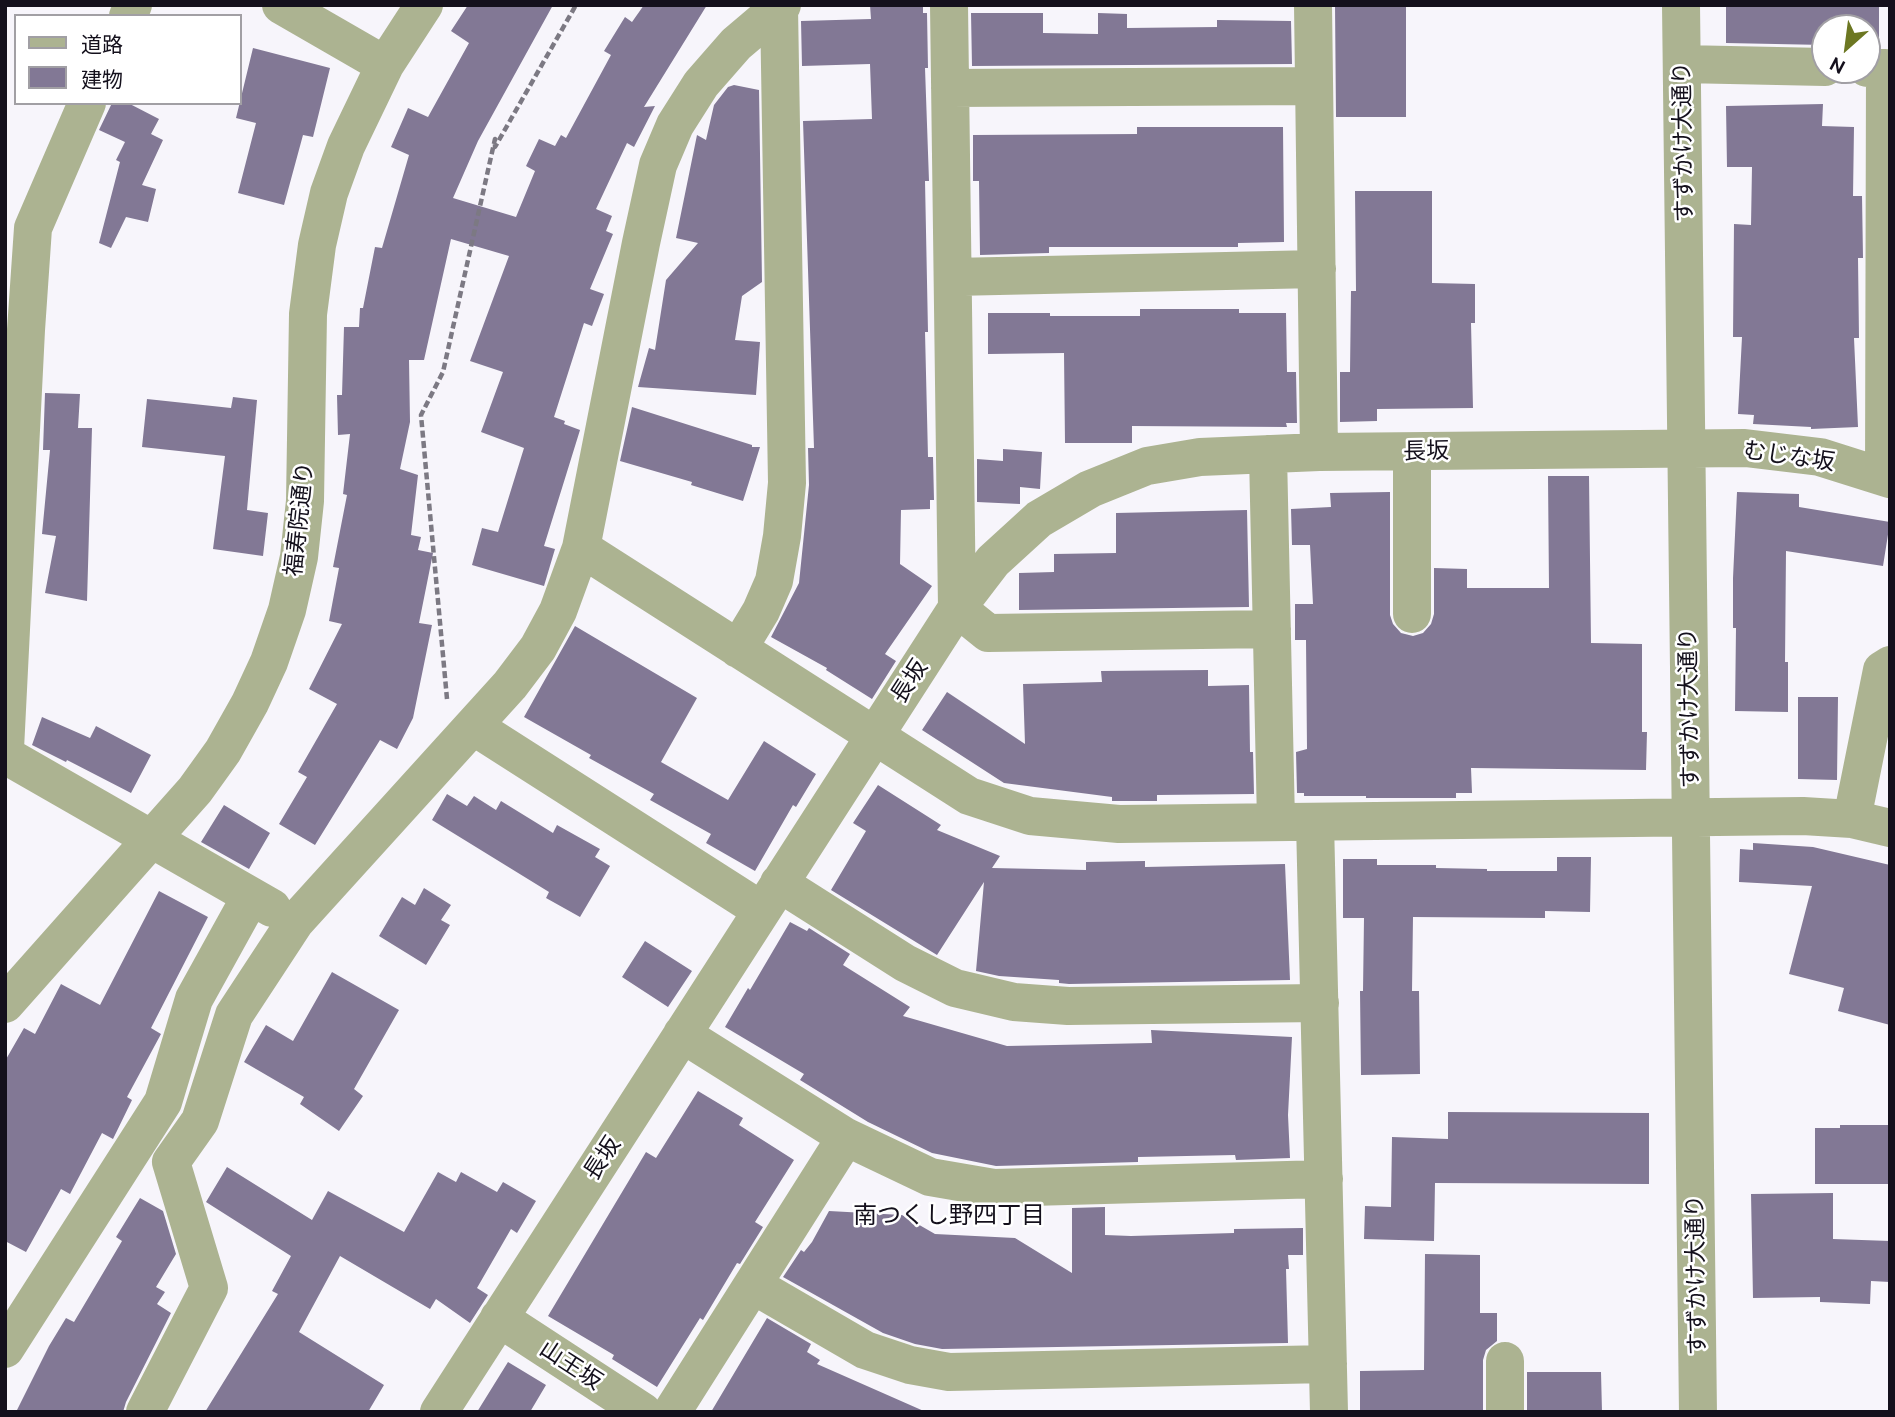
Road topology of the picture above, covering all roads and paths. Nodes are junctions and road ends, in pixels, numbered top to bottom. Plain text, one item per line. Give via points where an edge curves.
1 (281, 5) edge
2 (424, 5) edge
3 (576, 5) edge
4 (949, 5) edge
5 (1313, 5) edge
6 (1681, 5) edge
7 (780, 6) edge
8 (1682, 64) junction
9 (385, 65) junction
10 (1811, 67) edge
11 (1881, 68) edge
12 (1314, 86) junction
13 (950, 89) junction
14 (86, 105) edge
15 (1317, 269) junction
16 (953, 277) junction
17 (15, 328) edge
18 (1686, 448) junction
19 (1319, 452) junction
20 (1412, 452) junction
21 (1268, 454) junction
22 (1887, 477) edge
23 (581, 548) junction
24 (957, 608) junction
25 (1412, 614) dead end
26 (1272, 629) junction
27 (738, 649) junction
28 (1890, 665) edge
29 (461, 714) junction
30 (873, 736) junction
31 (5, 749) edge
32 (5, 755) edge
33 (1691, 816) junction
34 (1852, 819) junction
35 (1276, 822) junction
36 (1315, 822) junction
37 (1890, 828) edge
38 (153, 839) junction
39 (251, 896) junction
40 (770, 897) junction
41 (295, 922) junction
42 (1320, 1003) junction
43 (5, 1004) edge
44 (682, 1034) junction
45 (846, 1137) junction
46 (1324, 1179) junction
47 (752, 1285) junction
48 (499, 1318) junction
49 (5, 1349) edge
50 (1505, 1361) dead end
51 (1328, 1364) junction
52 (145, 1412) edge
53 (439, 1412) edge
54 (643, 1412) edge
55 (673, 1412) edge
56 (1329, 1412) edge
57 (1505, 1412) edge
58 (1698, 1412) edge

1 - 9 street
2 - 9 street, 福寿院通り
3 - 29 path via 495,147 495,139 443,372 421,415
4 - 13 street
5 - 12 street
6 - 8 street, すずかけ大通り
7 - 23 street via 736,44 701,84 658,165
7 - 27 street via 787,483 774,581
8 - 10 street
8 - 18 street, すずかけ大通り
9 - 38 street, 福寿院通り via 346,146 317,245 308,314 305,501 287,610 269,662 223,751
11 - 22 street via 1885,68
12 - 13 street
12 - 15 street
13 - 16 street
14 - 17 street via 33,228
15 - 16 street
15 - 19 street
16 - 24 street
17 - 31 street
18 - 20 street, 長坂
18 - 22 street, むじな坂 via 1745,448 1820,457
18 - 33 street, すずかけ大通り
19 - 20 street, 長坂
19 - 21 street, 長坂
20 - 25 street
21 - 24 street, 長坂 via 1200,457 1147,466 1090,489 1030,527 993,561
21 - 26 street
23 - 27 street
23 - 29 street via 558,611 538,648 510,685
24 - 26 street via 988,633
24 - 30 street, 長坂
26 - 35 street
27 - 30 street
28 - 34 street via 1882,670
29 - 40 street
29 - 41 street
30 - 35 street via 969,796 1030,816 1119,824
30 - 40 street, 長坂
32 - 38 street
33 - 34 street
33 - 36 street
33 - 58 street, すずかけ大通り
34 - 37 street
35 - 36 street
36 - 42 street
38 - 39 street
38 - 43 street, 福寿院通り
39 - 41 street
39 - 49 street via 194,999 163,1102
40 - 42 street via 955,988 1014,1002 1068,1006
40 - 44 street, 長坂
41 - 52 street via 234,1015 200,1121 172,1162 209,1288
42 - 46 street
44 - 45 street
44 - 48 street, 長坂
45 - 46 street via 930,1177 994,1188
45 - 47 street
46 - 51 street
47 - 51 street via 865,1350 949,1372
47 - 55 street
48 - 53 street, 長坂
48 - 54 street, 山王坂
50 - 57 street
51 - 56 street

